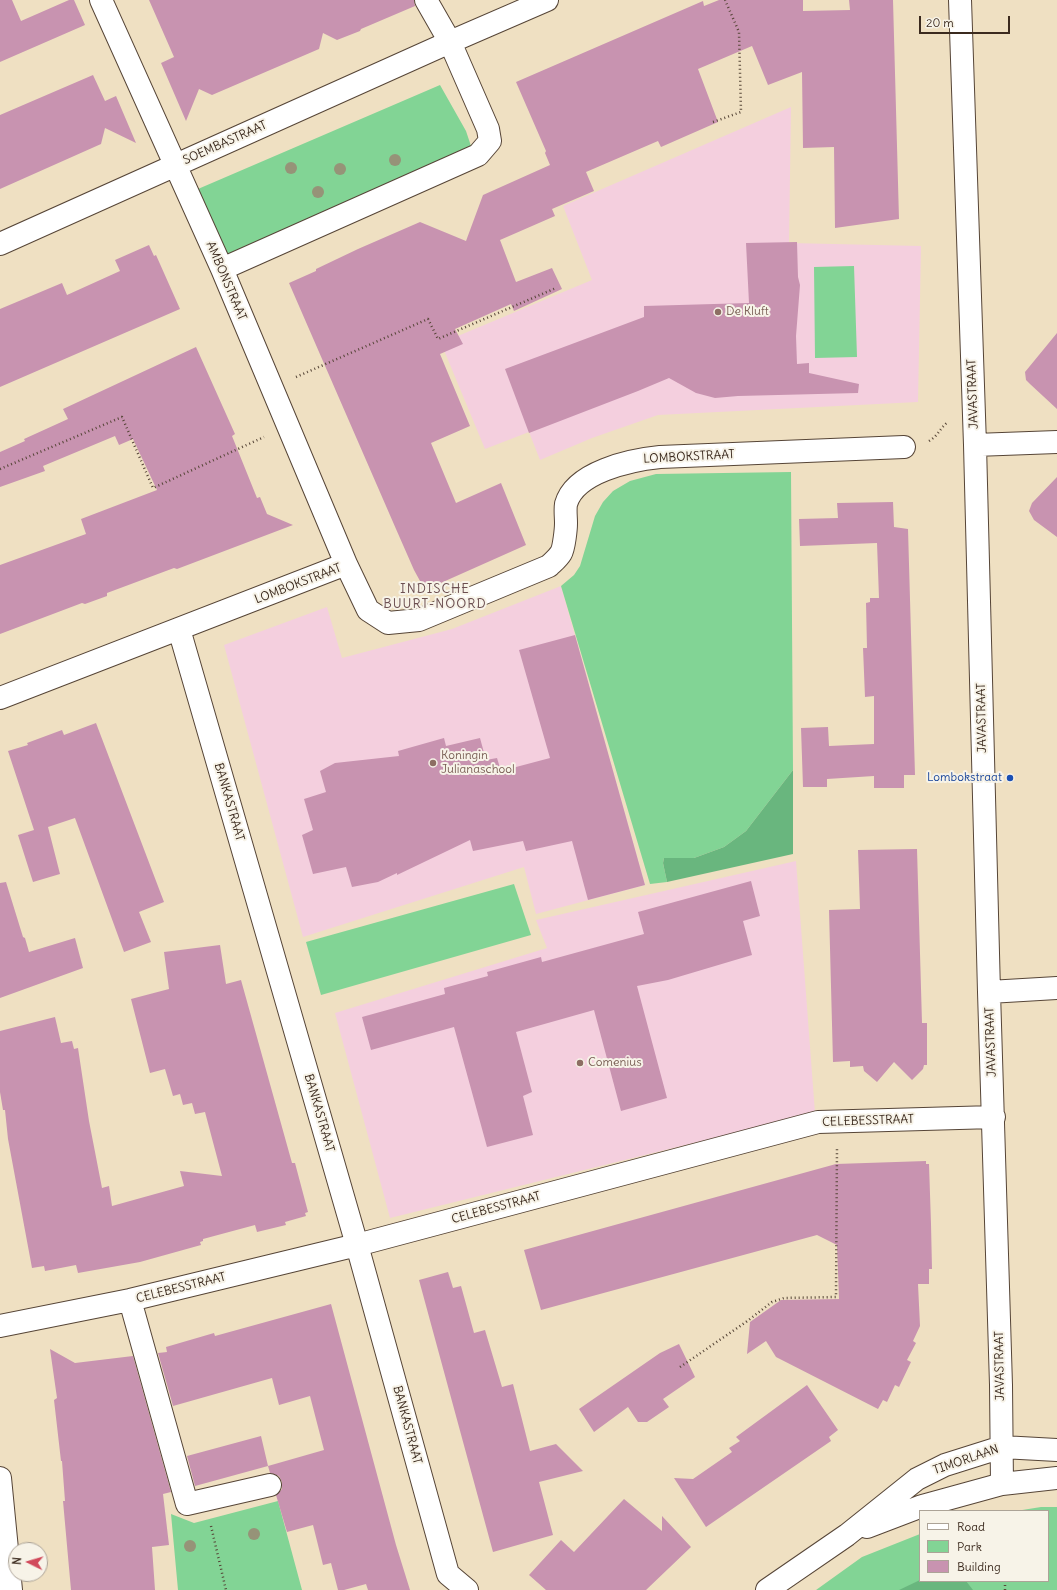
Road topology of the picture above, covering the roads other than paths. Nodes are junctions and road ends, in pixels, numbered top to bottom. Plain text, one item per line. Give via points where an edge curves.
1 (101, 0) edge
2 (426, 0) edge
3 (548, 0) edge
4 (960, 0) edge
5 (450, 42) junction
6 (176, 166) junction
7 (0, 244) edge
8 (222, 269) junction
9 (1057, 442) edge
10 (975, 445) junction
11 (904, 447) road end
12 (346, 564) junction
13 (179, 630) junction
14 (0, 698) edge
15 (1057, 988) edge
16 (989, 992) junction
17 (994, 1117) junction
18 (357, 1245) junction
19 (130, 1300) junction
20 (0, 1326) edge
21 (1002, 1447) junction
22 (1057, 1450) edge
23 (0, 1478) edge
24 (1057, 1478) edge
25 (1002, 1484) junction
26 (270, 1485) dead end
27 (847, 1535) junction
28 (11, 1590) edge
29 (467, 1590) edge
30 (767, 1590) edge

1 - 6 street, AMBONSTRAAT
2 - 5 street
3 - 5 street, SOEMBASTRAAT
4 - 10 street, JAVASTRAAT
5 - 6 street, SOEMBASTRAAT
5 - 8 street via 488,129 490,141 478,155
6 - 7 street, SOEMBASTRAAT
6 - 8 street, AMBONSTRAAT
8 - 12 street, AMBONSTRAAT
9 - 10 street
10 - 16 street, JAVASTRAAT
11 - 12 street, LOMBOKSTRAAT via 660,457 619,464 580,484 571,494 566,506 562,552 549,566 419,620 388,623 368,610
12 - 13 street, LOMBOKSTRAAT
13 - 14 street, LOMBOKSTRAAT
13 - 18 street, BANKASTRAAT
15 - 16 street
16 - 17 street, JAVASTRAAT
17 - 18 street, CELEBESSTRAAT via 818,1122
17 - 21 street, JAVASTRAAT
18 - 19 street, CELEBESSTRAAT
18 - 29 street, BANKASTRAAT via 448,1574
19 - 20 street, CELEBESSTRAAT
19 - 26 street via 187,1504
21 - 22 street, TIMORLAAN
21 - 25 street, JAVASTRAAT
21 - 27 street, TIMORLAAN via 945,1465 917,1479
23 - 28 street
24 - 25 street, TIMORLAAN
25 - 27 street, TIMORLAAN via 922,1506
27 - 30 street, TIMORLAAN

